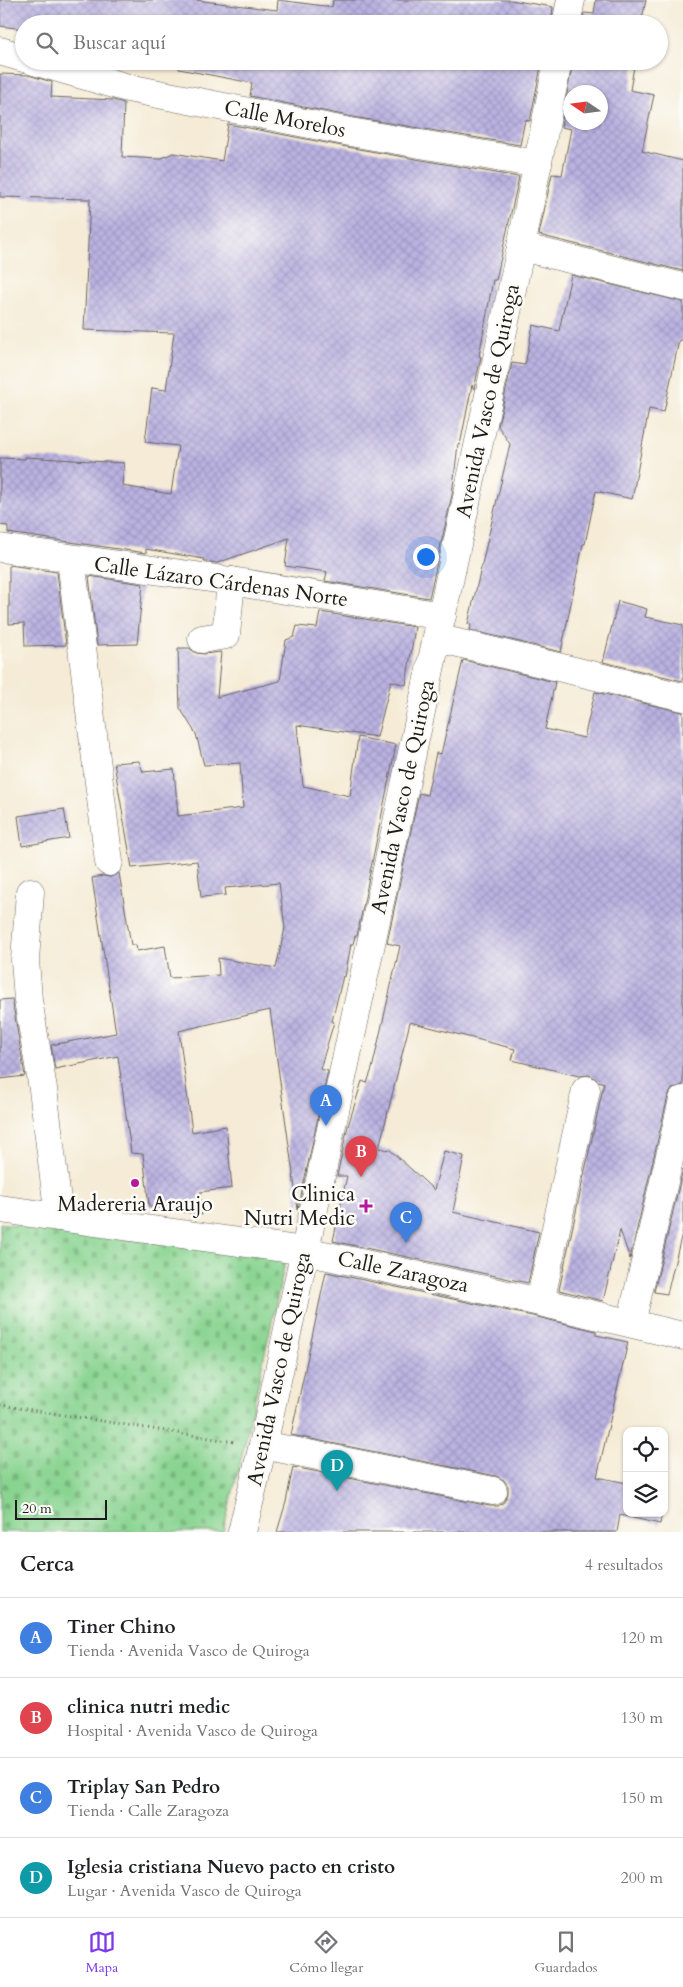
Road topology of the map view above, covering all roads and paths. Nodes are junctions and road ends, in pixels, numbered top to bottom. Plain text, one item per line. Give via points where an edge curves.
1 (571, 0) edge
2 (568, 15) edge
3 (0, 51) edge
4 (15, 55) edge
5 (65, 70) edge
6 (556, 70) edge
7 (538, 164) junction
8 (521, 247) junction
9 (683, 287) edge
10 (0, 548) edge
11 (71, 560) junction
12 (231, 581) junction
13 (439, 627) junction
14 (202, 639) dead end
15 (683, 697) edge
16 (108, 862) dead end
17 (30, 892) dead end
18 (586, 1090) dead end
19 (683, 1100) edge
20 (0, 1209) edge
21 (59, 1217) junction
22 (305, 1252) junction
23 (540, 1302) junction
24 (631, 1323) junction
25 (683, 1336) edge
26 (0, 1404) edge
27 (263, 1445) junction
28 (493, 1491) dead end
29 (242, 1532) edge

1 - 2 street
3 - 4 street
5 - 7 street, Calle Morelos via 128,88 350,132
6 - 7 street, Avenida Vasco de Quiroga
7 - 8 street, Avenida Vasco de Quiroga
8 - 9 street
8 - 13 street, Avenida Vasco de Quiroga
10 - 11 street, Calle Lázaro Cárdenas Norte
11 - 12 street, Calle Lázaro Cárdenas Norte
11 - 16 street
12 - 13 street, Calle Lázaro Cárdenas Norte
12 - 14 street via 226,635
13 - 15 street, Calle Lázaro Cárdenas Norte
13 - 22 street, Avenida Vasco de Quiroga
17 - 21 street via 25,960 28,1000
18 - 23 street
19 - 24 street
20 - 21 street, Calle Zaragoza
21 - 22 street, Calle Zaragoza
22 - 23 street, Calle Zaragoza
22 - 27 street, Avenida Vasco de Quiroga
23 - 24 street, Calle Zaragoza
24 - 25 street, Calle Zaragoza
26 - 27 path
27 - 28 street
27 - 29 street, Avenida Vasco de Quiroga

